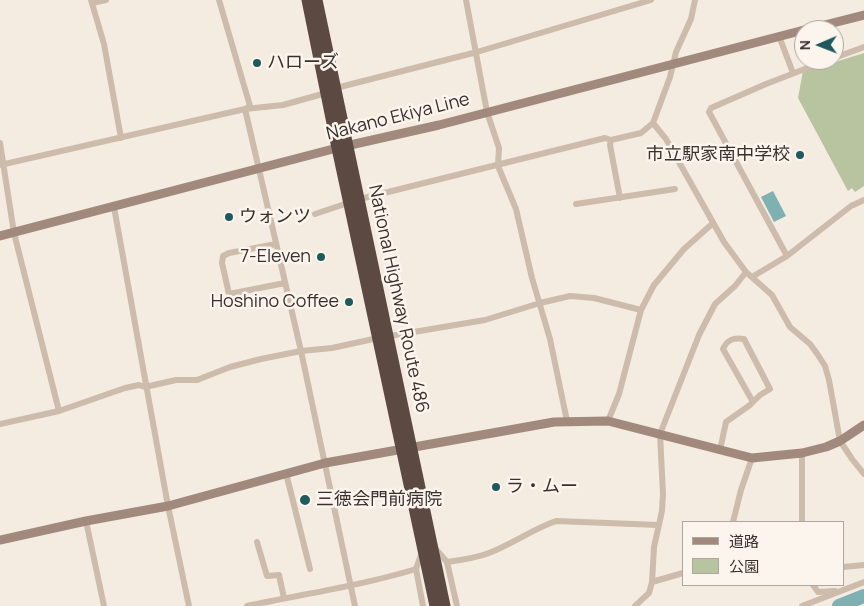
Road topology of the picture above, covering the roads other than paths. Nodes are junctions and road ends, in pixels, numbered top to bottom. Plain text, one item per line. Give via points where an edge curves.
1 (106, 0) edge
2 (219, 0) edge
3 (307, 0) edge
4 (317, 0) edge
5 (466, 0) edge
6 (651, 0) edge
7 (695, 0) edge
8 (91, 2) edge
9 (864, 15) edge
10 (844, 20) edge
11 (794, 32) edge
12 (779, 36) junction
13 (864, 47) edge
14 (477, 52) junction
15 (844, 54) edge
16 (672, 64) junction
17 (801, 70) edge
18 (793, 73) junction
19 (331, 90) junction
20 (246, 109) junction
21 (487, 112) junction
22 (652, 123) junction
23 (121, 138) junction
24 (611, 140) junction
25 (0, 143) edge
26 (343, 147) junction
27 (2, 164) edge
28 (498, 166) junction
29 (260, 169) junction
30 (675, 189) dead end
31 (620, 198) junction
32 (864, 200) edge
33 (355, 201) junction
34 (576, 204) dead end
35 (114, 207) junction
36 (315, 214) dead end
37 (712, 224) junction
38 (14, 232) junction
39 (0, 236) edge
40 (276, 244) junction
41 (787, 256) junction
42 (746, 272) junction
43 (752, 277) junction
44 (286, 283) junction
45 (540, 303) junction
46 (641, 310) junction
47 (383, 337) junction
48 (301, 351) junction
49 (145, 386) junction
50 (753, 402) junction
51 (59, 411) junction
52 (567, 421) junction
53 (608, 421) junction
54 (0, 424) edge
55 (864, 425) edge
56 (660, 434) junction
57 (840, 441) junction
58 (407, 448) junction
59 (720, 450) junction
60 (802, 453) junction
61 (752, 458) junction
62 (325, 463) junction
63 (286, 474) junction
64 (864, 474) edge
65 (168, 506) junction
66 (86, 521) junction
67 (733, 521) edge
68 (802, 521) edge
69 (658, 525) junction
70 (0, 540) edge
71 (257, 542) dead end
72 (428, 548) junction
73 (447, 562) junction
74 (864, 565) edge
75 (844, 567) edge
76 (310, 569) dead end
77 (416, 569) junction
78 (682, 573) edge
79 (652, 582) junction
80 (864, 582) edge
81 (815, 586) edge
82 (350, 587) junction
83 (841, 591) junction
84 (284, 598) junction
85 (104, 606) edge
86 (189, 606) edge
87 (251, 606) edge
88 (355, 606) edge
89 (423, 606) edge
90 (435, 606) edge
91 (445, 606) edge
92 (457, 606) edge
93 (635, 606) edge
94 (802, 606) edge

1 - 8 street
2 - 20 street via 250,106
3 - 19 highway, National Highway Route 486
4 - 19 highway, National Highway Route 486
5 - 14 street
6 - 14 street
7 - 16 street via 691,19
8 - 23 street via 104,44
9 - 10 street, Nakano Ekiya Line
11 - 12 street, Nakano Ekiya Line
12 - 16 street, Nakano Ekiya Line
12 - 18 street
13 - 15 street
14 - 19 street
14 - 21 street
16 - 21 street, Nakano Ekiya Line
16 - 22 street
17 - 18 street
18 - 41 street via 711,108 709,112
19 - 20 street via 283,105
19 - 26 highway, National Highway Route 486
20 - 23 street
20 - 29 street
21 - 26 street, Nakano Ekiya Line
21 - 28 street via 499,148
22 - 24 street via 641,133
22 - 37 street via 666,139
23 - 27 street
24 - 28 street via 605,138
24 - 31 street
25 - 27 street
26 - 29 street, Nakano Ekiya Line
26 - 33 highway, National Highway Route 486
27 - 38 street
28 - 33 street
28 - 45 street via 516,209
29 - 35 street, Nakano Ekiya Line
29 - 40 street
30 - 31 street
31 - 34 street
32 - 41 street via 851,206
33 - 36 street
33 - 47 highway, National Highway Route 486
35 - 38 street, Nakano Ekiya Line
35 - 49 street
37 - 42 street
37 - 46 street via 684,249 654,285
38 - 39 street, Nakano Ekiya Line
38 - 51 street
40 - 44 street
40 - 44 street via 223,256 229,294
41 - 43 street
42 - 43 street
42 - 56 street via 736,286 715,304 699,335
43 - 57 street via 772,295 790,328 810,344 824,366
44 - 48 street
45 - 46 street via 570,296 594,298
45 - 47 street via 485,320
45 - 52 street
46 - 53 street via 619,394
47 - 48 street
47 - 58 highway, National Highway Route 486
48 - 49 street via 230,367 197,380
48 - 62 street
49 - 51 street via 125,388
49 - 65 street
50 - 50 street via 770,389 744,339 736,337 726,342 723,349
50 - 59 street via 726,422
51 - 54 street
52 - 53 street
52 - 58 street
53 - 56 street
55 - 57 street
56 - 59 street
56 - 69 street via 663,494
57 - 60 street
57 - 64 street
58 - 62 street
58 - 72 highway, National Highway Route 486
59 - 61 street
60 - 61 street
60 - 68 street
61 - 67 street
62 - 63 street
62 - 82 street
63 - 65 street
63 - 76 street
65 - 66 street
65 - 86 street
66 - 70 street
66 - 85 street
69 - 73 street via 556,521 490,553
69 - 79 street
71 - 84 street via 268,576 279,575
72 - 73 street
72 - 77 street
72 - 90 highway, National Highway Route 486
72 - 91 highway, National Highway Route 486
73 - 92 street
74 - 75 street
77 - 82 street
77 - 89 street
78 - 79 street
79 - 93 street via 649,593
80 - 83 street
81 - 83 street via 818,592
82 - 84 street
82 - 88 street
83 - 94 street
84 - 87 street

